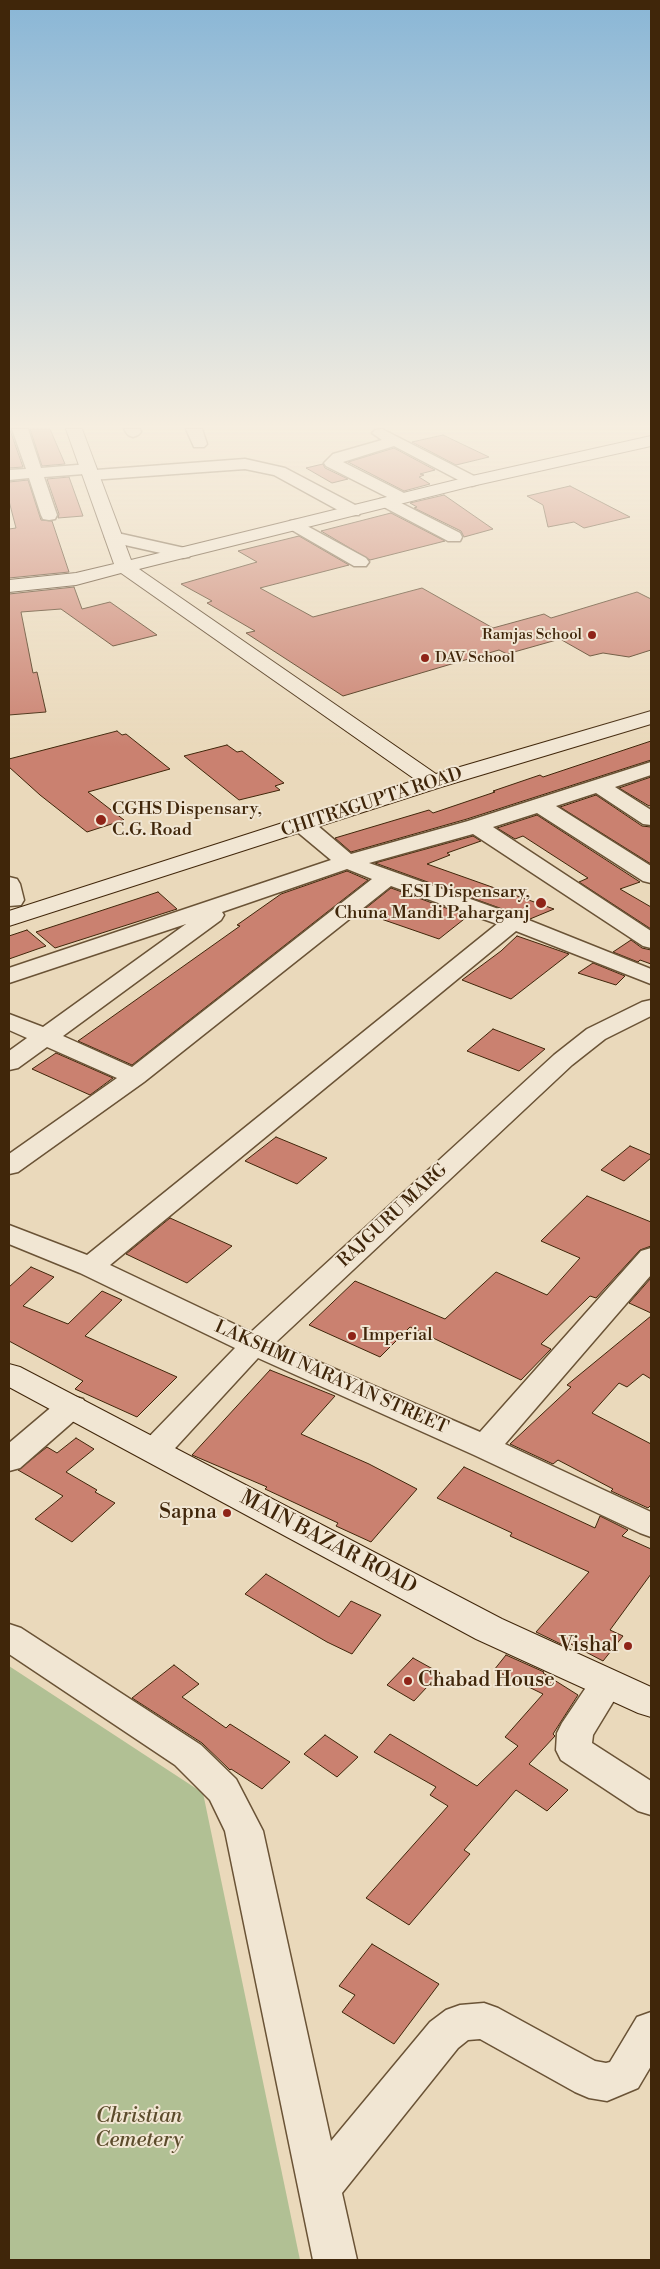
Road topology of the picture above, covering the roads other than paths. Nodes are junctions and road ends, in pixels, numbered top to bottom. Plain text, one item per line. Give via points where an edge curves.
1 (256, 535) edge
2 (313, 535) edge
3 (451, 535) edge
4 (113, 537) joint
5 (454, 537) dead end
6 (183, 553) junction
7 (360, 562) dead end
8 (124, 567) junction
9 (9, 586) edge
10 (651, 714) edge
11 (651, 768) edge
12 (425, 777) junction
13 (598, 785) junction
14 (539, 805) junction
15 (651, 819) edge
16 (302, 825) junction
17 (476, 826) junction
18 (347, 862) junction
19 (651, 876) edge
20 (387, 878) junction
21 (234, 900) junction
22 (10, 901) edge
23 (513, 922) junction
24 (651, 941) edge
25 (9, 976) edge
26 (651, 977) edge
27 (651, 1007) edge
28 (9, 1021) edge
29 (45, 1036) junction
30 (9, 1063) edge
31 (135, 1077) junction
32 (9, 1166) edge
33 (9, 1234) edge
34 (651, 1257) edge
35 (90, 1267) junction
36 (254, 1345) junction
37 (9, 1374) edge
38 (72, 1406) junction
39 (485, 1447) junction
40 (155, 1450) junction
41 (9, 1460) edge
42 (651, 1525) edge
43 (9, 1637) edge
44 (607, 1684) junction
45 (651, 1703) edge
46 (651, 1800) edge
47 (651, 2030) edge
48 (320, 2187) junction
49 (335, 2260) edge

1 - 6 street
2 - 7 street
3 - 5 street
4 - 6 street
4 - 8 street
6 - 8 street
8 - 9 street via 76,579
8 - 12 street
10 - 12 street, CHITRAGUPTA ROAD
11 - 13 street
12 - 16 street, CHITRAGUPTA ROAD
13 - 14 street
13 - 15 street
14 - 17 street
14 - 19 street
16 - 18 street
16 - 22 street, CHITRAGUPTA ROAD
17 - 18 street
17 - 24 street
18 - 20 street
18 - 21 street
20 - 23 street
20 - 31 street
21 - 25 street
21 - 29 street
23 - 26 street
23 - 35 street
27 - 36 street, RAJGURU MARG via 596,1034 563,1060
28 - 29 street
29 - 30 street
29 - 31 street
31 - 32 street
33 - 35 street, LAKSHMI NARAYAN STREET
34 - 39 street
35 - 36 street, LAKSHMI NARAYAN STREET
36 - 39 street, LAKSHMI NARAYAN STREET
36 - 40 street, RAJGURU MARG
37 - 38 street, MAIN BAZAR ROAD
38 - 40 street, MAIN BAZAR ROAD
38 - 41 street
39 - 42 street, LAKSHMI NARAYAN STREET
40 - 44 street, MAIN BAZAR ROAD via 489,1629
43 - 48 street via 188,1756 223,1790 244,1831
44 - 45 street, MAIN BAZAR ROAD
44 - 46 street via 575,1733 574,1750
47 - 48 street via 624,2075 607,2082 589,2079 484,2021 460,2023 444,2035
48 - 49 street

